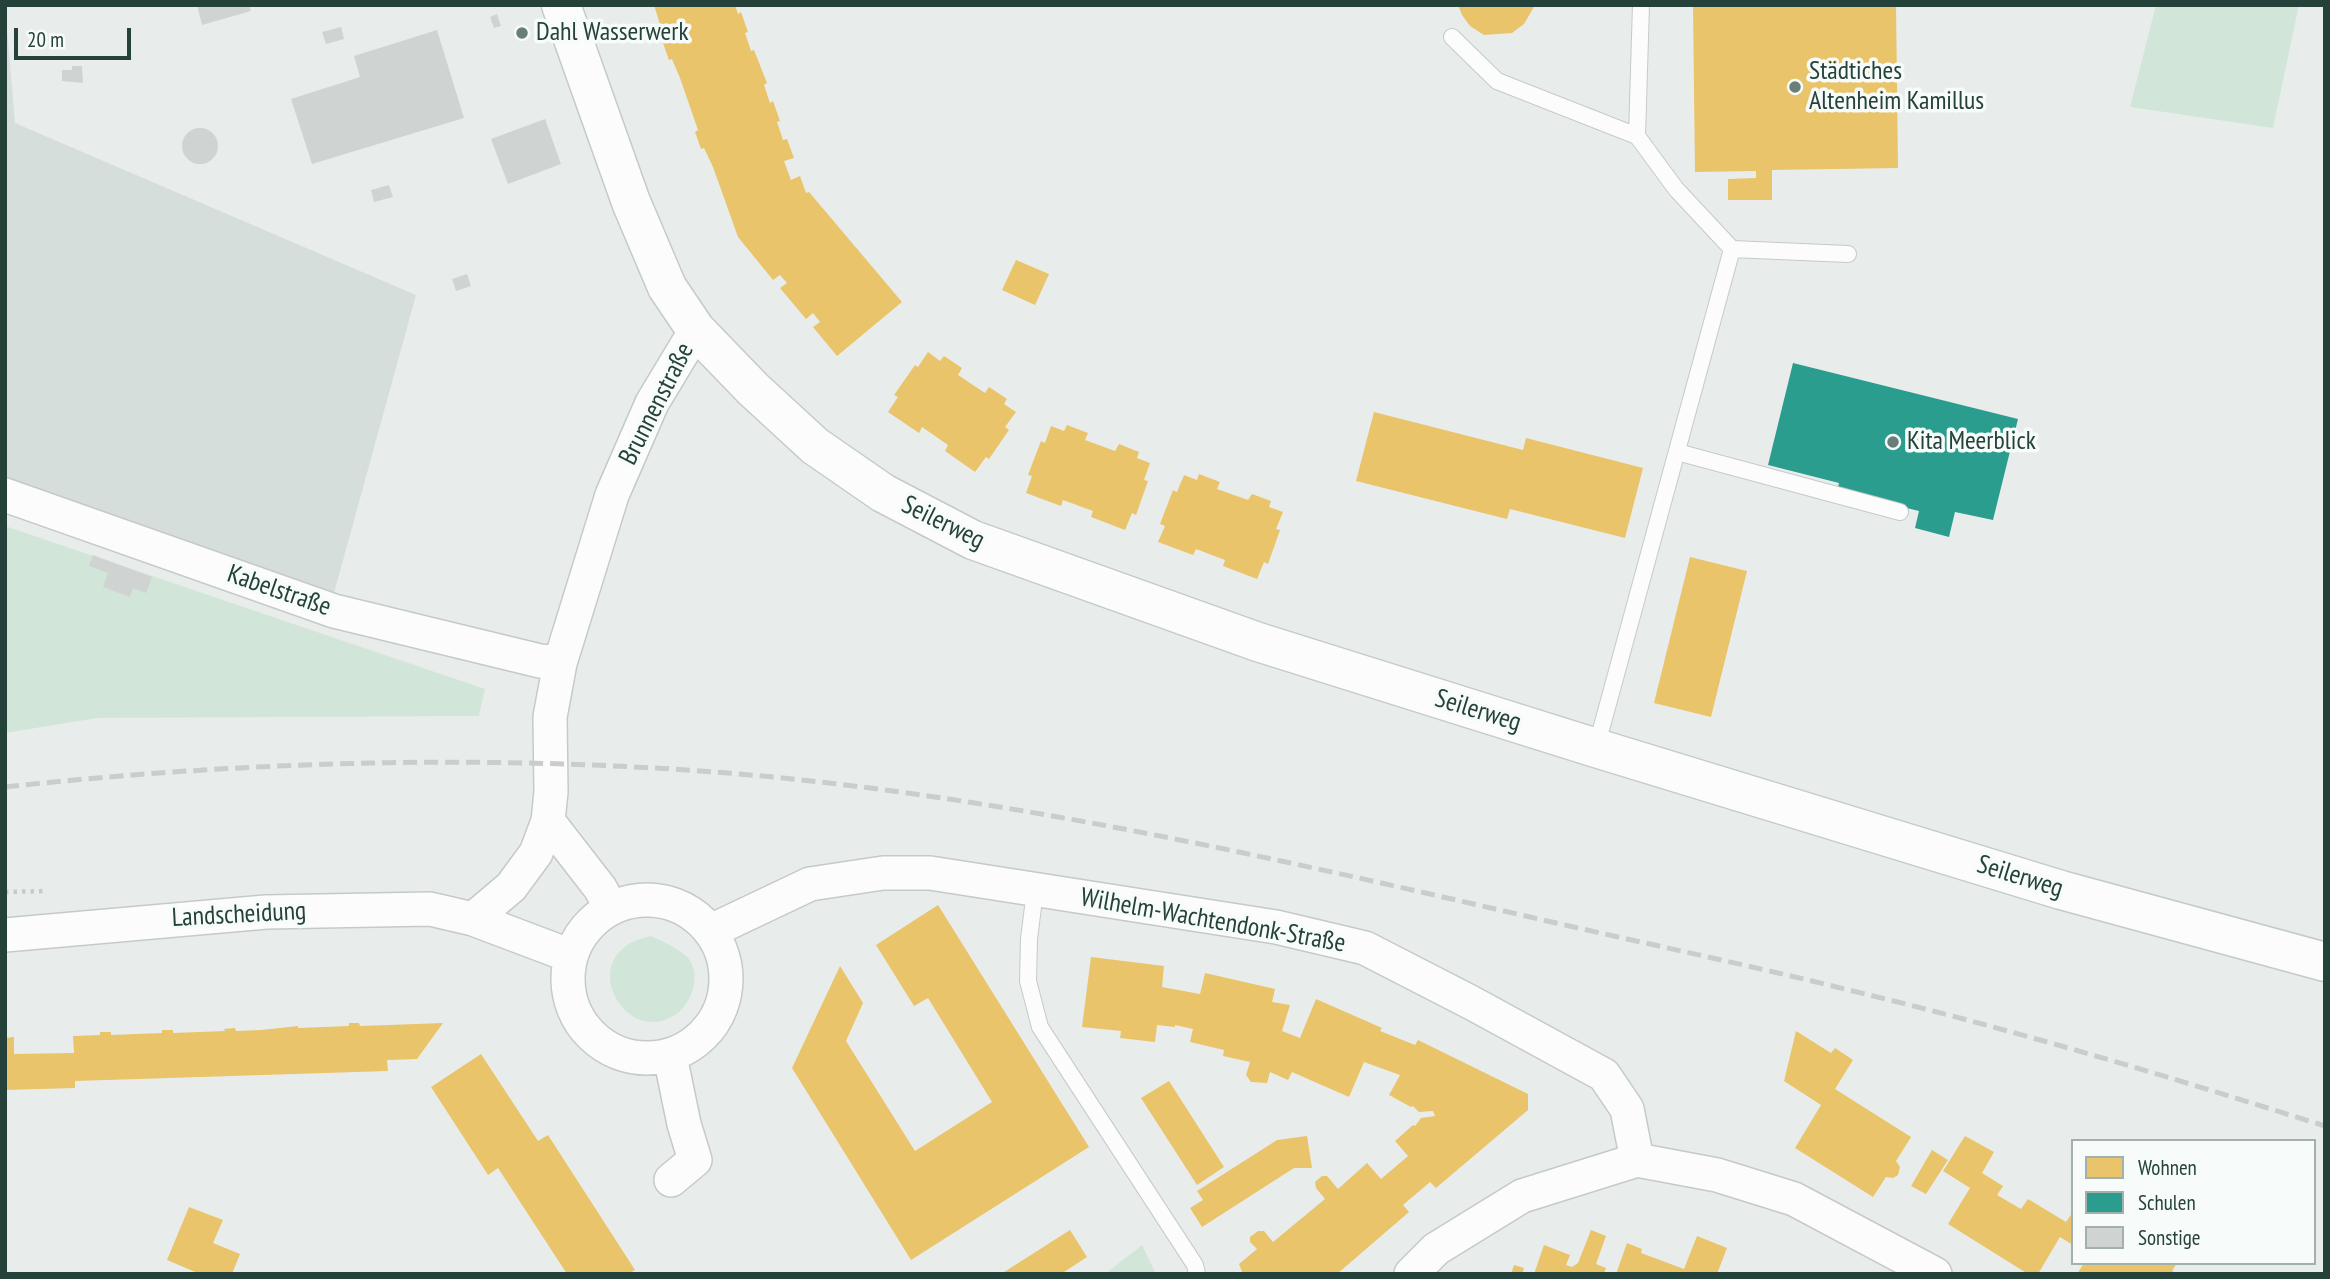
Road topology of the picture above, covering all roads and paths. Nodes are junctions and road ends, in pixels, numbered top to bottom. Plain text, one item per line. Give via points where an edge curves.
1 (561, 5) edge
2 (1641, 5) edge
3 (1452, 37) dead end
4 (1637, 136) junction
5 (1732, 249) junction
6 (1848, 254) dead end
7 (696, 330) junction
8 (1676, 452) junction
9 (5, 495) edge
10 (1900, 512) dead end
11 (559, 663) junction
12 (1596, 748) junction
13 (548, 821) junction
14 (46, 891) dead end
15 (1035, 891) junction
16 (5, 892) edge
17 (610, 906) junction
18 (473, 919) junction
19 (710, 931) junction
20 (5, 935) edge
21 (571, 956) junction
22 (2325, 962) edge
23 (670, 1056) junction
24 (1637, 1160) junction
25 (671, 1180) dead end
26 (1197, 1274) edge
27 (1411, 1274) edge
28 (1935, 1274) edge

1 - 7 street, Brunnenstraße via 631,202 667,287
2 - 4 lane
3 - 4 lane via 1497,81
4 - 5 lane via 1676,189
5 - 6 lane
5 - 8 lane
7 - 11 street, Brunnenstraße via 652,403 612,495
7 - 12 street, Seilerweg via 815,446 883,494 973,540 1258,642
8 - 10 lane
8 - 12 lane
9 - 11 street, Kabelstraße via 334,611
11 - 13 street, Brunnenstraße via 550,717
12 - 22 street, Seilerweg via 2061,890
13 - 17 street
13 - 18 street, Brunnenstraße via 536,853 511,887
14 - 16 path
15 - 19 street, Wilhelm-Wachtendonk-Straße via 930,873 883,873 810,884
15 - 24 street, Wilhelm-Wachtendonk-Straße via 1276,926 1364,948 1604,1075 1628,1109
15 - 26 lane via 1028,981 1040,1027
17 - 19 street via 654,900 690,913
17 - 21 street via 580,936
18 - 20 street, Landscheidung via 430,909 265,912
18 - 21 street, Landscheidung
19 - 23 street via 725,962 726,990 711,1026 695,1043
21 - 23 street via 568,993 589,1035 611,1051 641,1059
23 - 25 street via 695,1160
24 - 27 street via 1522,1196 1436,1249
24 - 28 street via 1717,1175 1794,1199

